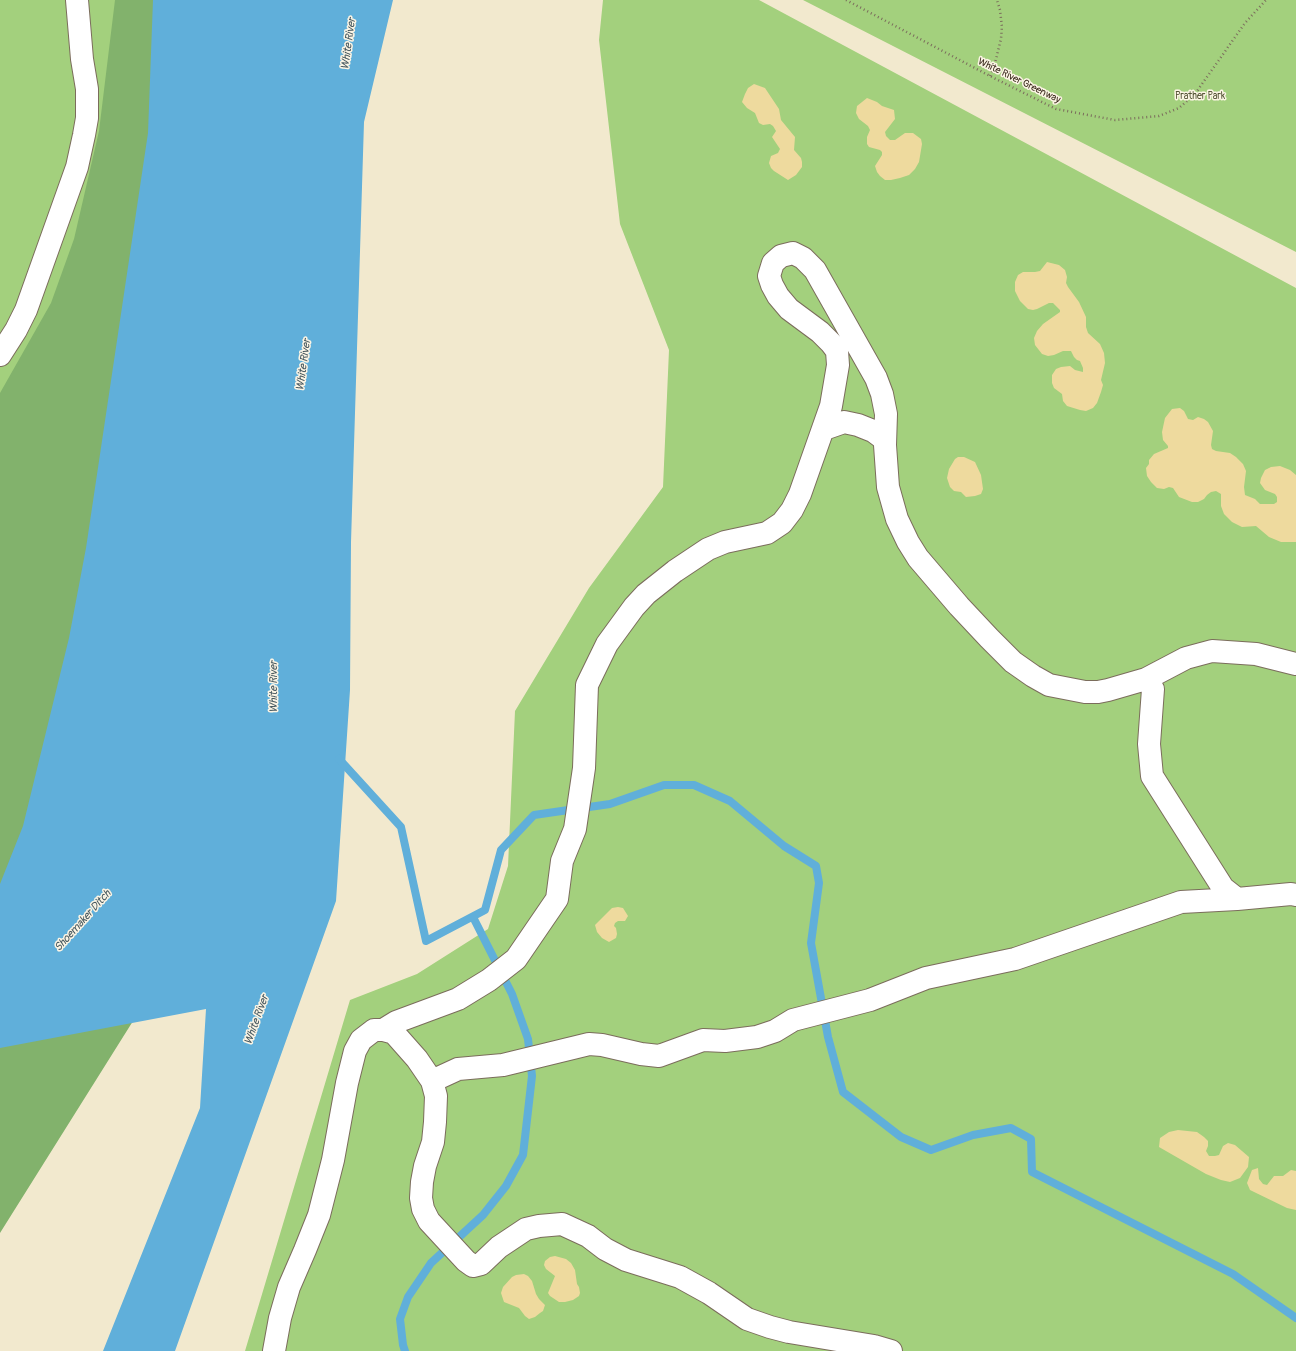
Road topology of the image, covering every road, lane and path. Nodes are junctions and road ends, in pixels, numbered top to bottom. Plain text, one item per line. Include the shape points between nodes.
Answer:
1 (77, 0) edge
2 (846, 0) edge
3 (997, 0) edge
4 (1266, 0) edge
5 (990, 76) junction
6 (0, 355) edge
7 (824, 429) junction
8 (885, 440) junction
9 (1296, 664) edge
10 (1146, 679) junction
11 (1296, 895) edge
12 (1237, 900) junction
13 (383, 1030) junction
14 (432, 1081) junction
15 (274, 1351) edge
16 (891, 1351) edge

1 - 6 lane via 87,90 87,118 83,142 75,174 26,310
2 - 5 path, White River Greenway
3 - 5 path via 1002,27 1001,39
4 - 5 path, White River Greenway via 1245,23 1195,94 1179,108 1159,116 1115,120 1056,109
7 - 8 lane via 844,422 873,431
7 - 8 lane via 832,406 838,365 837,351 820,332 789,309 778,296 769,276 773,263 781,256 793,253 803,258 815,270 876,378 886,414
7 - 13 lane via 800,494 782,523 767,533 725,542 708,549 688,562 634,606 607,644 587,685 584,768 574,829 562,861 557,899 516,959 458,999 396,1022
8 - 10 lane via 889,492 908,542 958,606 1014,662 1049,685 1085,692 1108,690
9 - 10 lane via 1256,654 1212,651 1186,658
10 - 12 lane via 1153,689 1149,744 1152,776 1223,888
11 - 12 lane
12 - 14 lane via 1181,902 1014,959 926,978 870,1000 793,1020 775,1031 757,1037 725,1041 703,1040 659,1056 589,1044 503,1065 458,1069
13 - 14 lane via 394,1033 408,1047
13 - 15 lane via 369,1033 361,1040 355,1051 319,1215 289,1286
14 - 16 lane via 436,1096 435,1122 433,1142 425,1166 421,1198 423,1209 428,1221 473,1266 481,1264 499,1247 526,1229 562,1224 588,1236 626,1260 680,1277 710,1293 747,1319 789,1332

